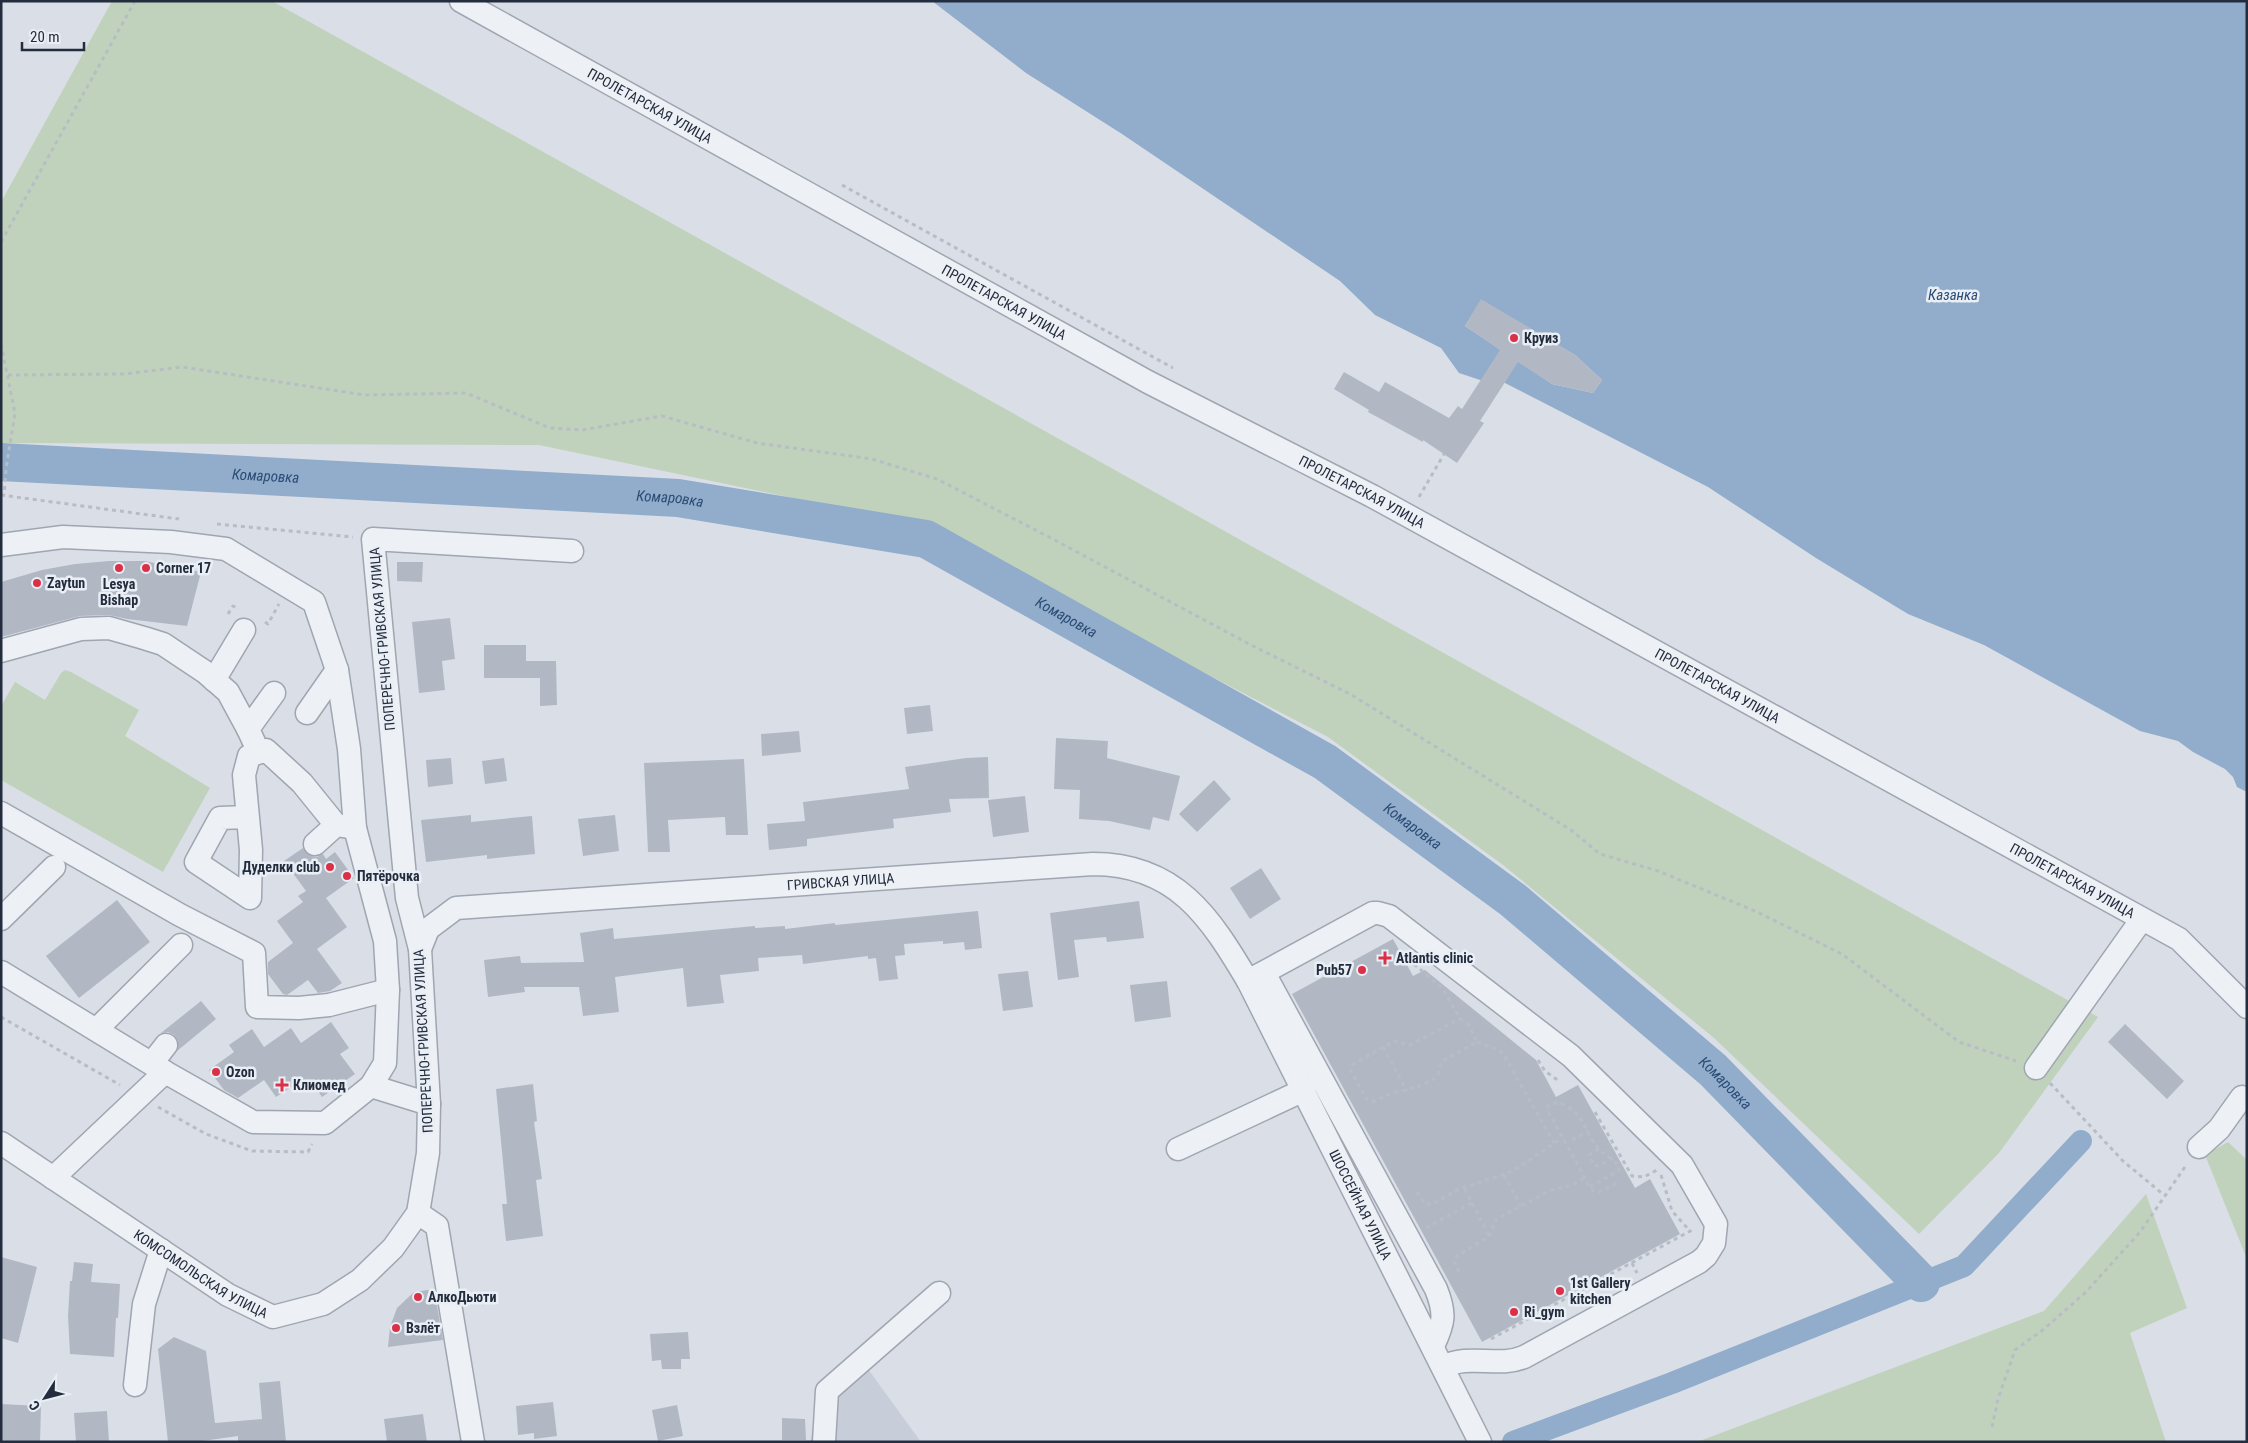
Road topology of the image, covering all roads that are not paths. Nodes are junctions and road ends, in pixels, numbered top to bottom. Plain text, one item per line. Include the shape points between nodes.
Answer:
1 (460, 1) edge
2 (1, 545) edge
3 (572, 551) dead end
4 (244, 630) dead end
5 (1, 651) edge
6 (337, 670) junction
7 (214, 680) junction
8 (274, 693) dead end
9 (307, 713) dead end
10 (248, 729) junction
11 (258, 753) junction
12 (1, 813) edge
13 (248, 817) dead end
14 (345, 826) junction
15 (315, 844) dead end
16 (54, 868) dead end
17 (1, 919) edge
18 (2142, 919) junction
19 (181, 945) dead end
20 (420, 949) junction
21 (1, 972) edge
22 (1251, 974) junction
23 (388, 990) junction
24 (2247, 1007) edge
25 (97, 1028) junction
26 (166, 1045) dead end
27 (158, 1067) junction
28 (2036, 1068) road end
29 (371, 1086) junction
30 (1304, 1090) junction
31 (2239, 1096) edge
32 (429, 1104) junction
33 (1, 1143) edge
34 (2199, 1147) road end
35 (1178, 1149) dead end
36 (53, 1178) junction
37 (418, 1213) junction
38 (161, 1250) junction
39 (939, 1293) dead end
40 (1432, 1346) junction
41 (1443, 1367) junction
42 (136, 1385) dead end
43 (473, 1442) edge
44 (824, 1442) edge
45 (1480, 1442) edge

1 - 18 street, ПРОЛЕТАРСКАЯ УЛИЦА via 1148,382 1372,496
2 - 6 street via 63,537 171,542 226,549 314,602
3 - 20 street, ПОПЕРЕЧНО-ГРИВСКАЯ УЛИЦА via 373,539 407,898
4 - 7 street
5 - 7 street via 81,628 109,628 163,644
6 - 9 street
6 - 14 street via 349,749
7 - 10 street via 228,692
8 - 10 street
10 - 11 street
11 - 13 street via 249,756 244,774
11 - 14 street via 266,750
12 - 23 street via 180,915 254,953 257,1006 299,1008 329,1005
14 - 15 street
14 - 23 street via 385,941
16 - 17 street
18 - 24 street, ПРОЛЕТАРСКАЯ УЛИЦА via 2179,939
18 - 28 street
19 - 25 street
20 - 22 street, ГРИВСКАЯ УЛИЦА via 428,929 456,908 1107,864 1151,874 1179,890 1206,917
20 - 32 street, ПОПЕРЕЧНО-ГРИВСКАЯ УЛИЦА
21 - 25 street
22 - 30 street, ШОССЕЙНАЯ УЛИЦА
22 - 40 street via 1436,1289 1444,1314 1442,1328
22 - 41 street via 1373,913 1390,916 1571,1056 1682,1165 1716,1224 1714,1242 1699,1262 1520,1359 1458,1361
23 - 29 street via 385,1063
25 - 27 street
26 - 27 street
27 - 29 street via 253,1122 325,1123
27 - 36 street
29 - 32 street
30 - 35 street
30 - 40 street, ШОССЕЙНАЯ УЛИЦА
31 - 34 street via 2219,1129
32 - 37 street, ПОПЕРЕЧНО-ГРИВСКАЯ УЛИЦА via 428,1153
33 - 36 street, КОМСОМОЛЬСКАЯ УЛИЦА
36 - 38 street, КОМСОМОЛЬСКАЯ УЛИЦА
37 - 38 street, КОМСОМОЛЬСКАЯ УЛИЦА via 393,1248 360,1280 323,1304 273,1317 228,1295
37 - 43 street via 437,1226
38 - 42 street via 144,1304
39 - 44 street via 827,1392
40 - 41 street, ШОССЕЙНАЯ УЛИЦА
41 - 45 street, ШОССЕЙНАЯ УЛИЦА

